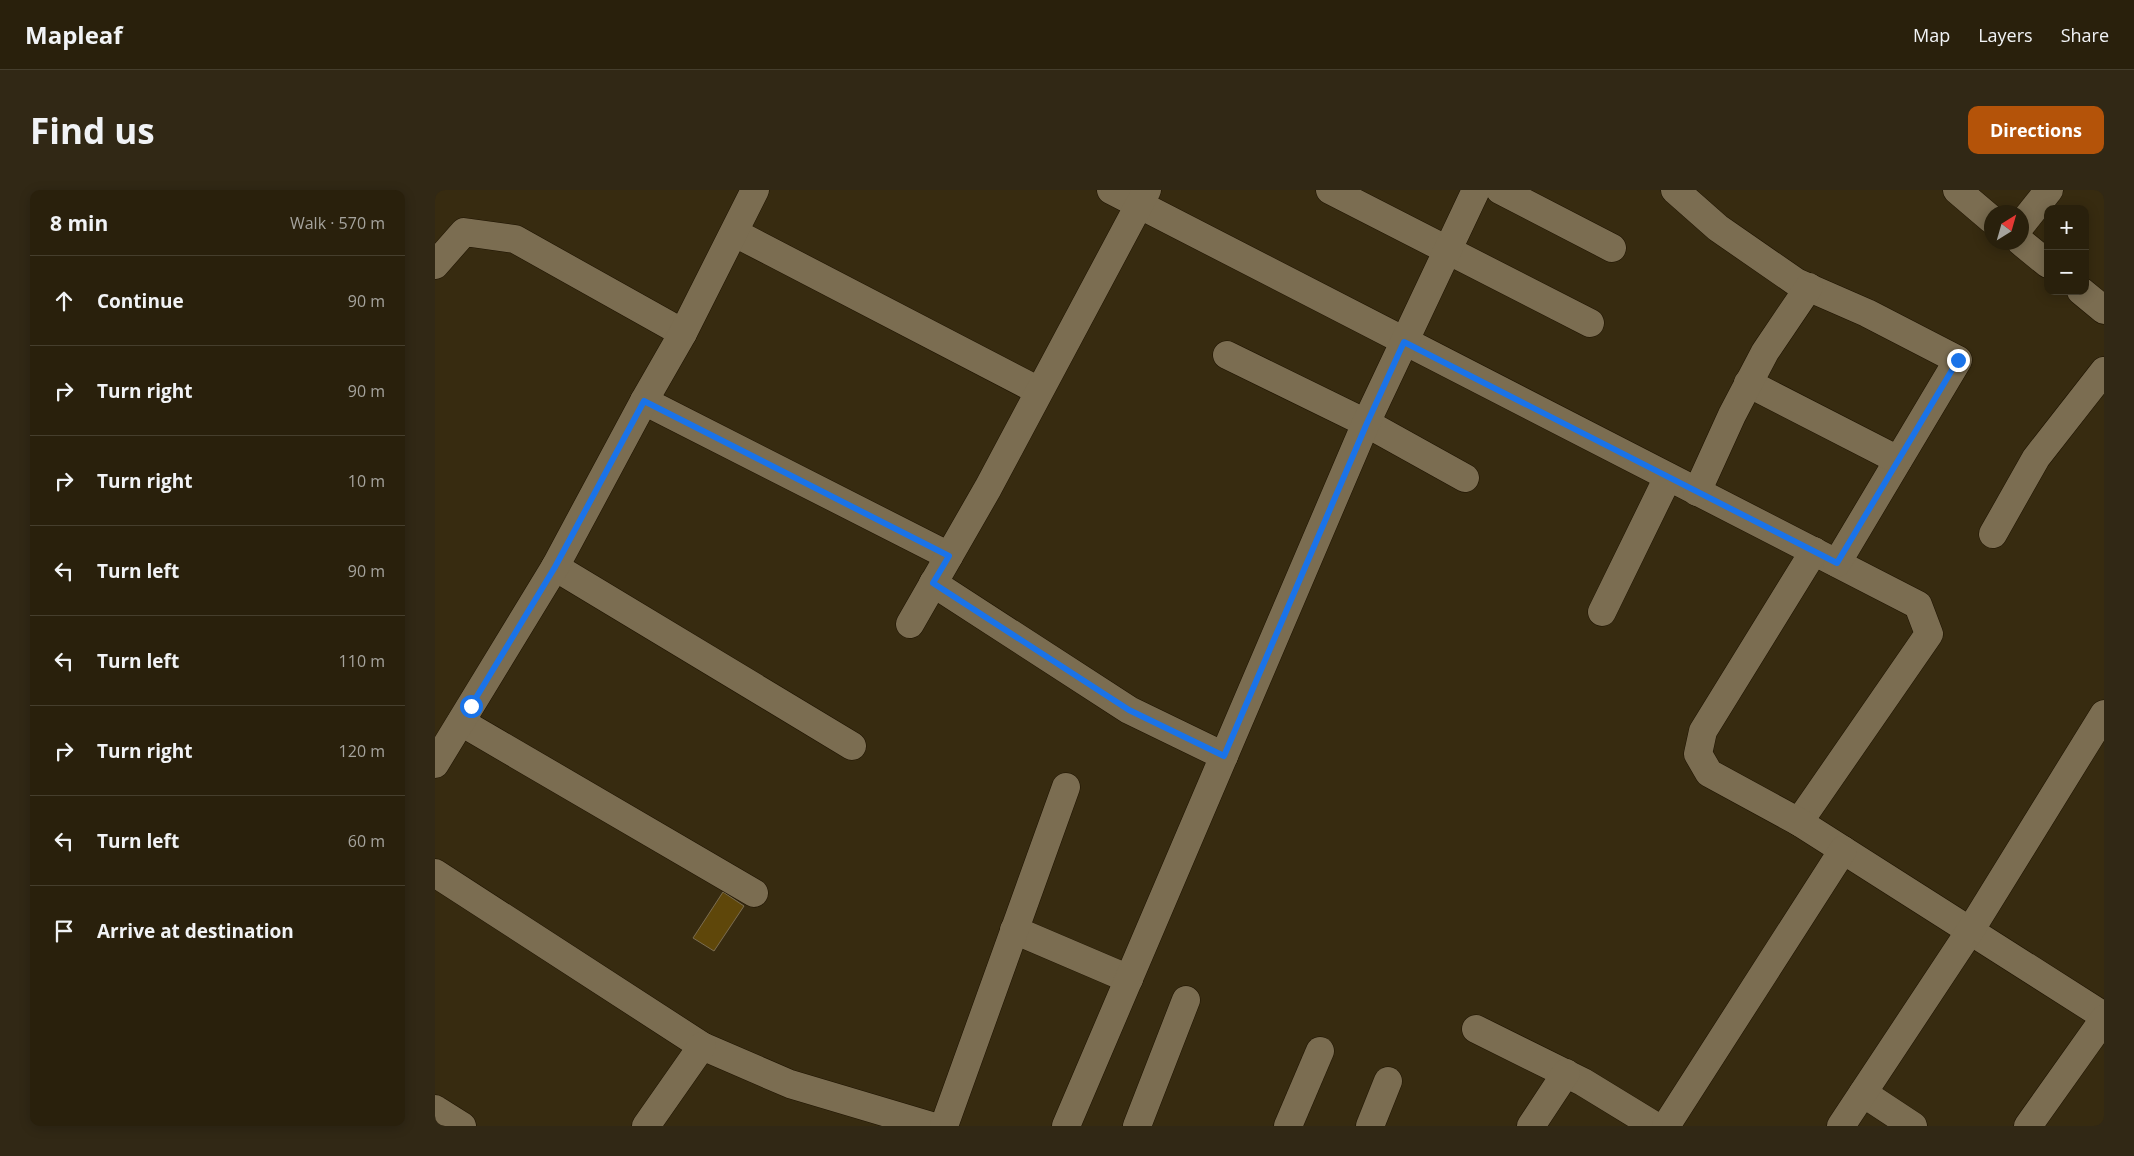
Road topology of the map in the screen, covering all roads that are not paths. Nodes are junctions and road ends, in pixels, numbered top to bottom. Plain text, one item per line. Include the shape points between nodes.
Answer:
1 (755, 190) edge
2 (1111, 190) edge
3 (1330, 190) edge
4 (1476, 190) edge
5 (1501, 190) edge
6 (1675, 190) edge
7 (1957, 190) edge
8 (2049, 190) edge
9 (1143, 197) edge
10 (1984, 212) edge
11 (2029, 215) edge
12 (735, 233) junction
13 (1612, 248) dead end
14 (2029, 249) edge
15 (1447, 250) junction
16 (2044, 261) edge
17 (435, 265) edge
18 (1809, 287) junction
19 (2086, 295) edge
20 (2104, 310) edge
21 (1589, 323) dead end
22 (683, 333) junction
23 (1404, 342) junction
24 (1227, 355) dead end
25 (2104, 371) edge
26 (1749, 383) junction
27 (1039, 391) junction
28 (644, 401) junction
29 (1367, 423) junction
30 (1898, 460) junction
31 (1668, 477) junction
32 (1465, 478) dead end
33 (1697, 492) junction
34 (1993, 534) dead end
35 (949, 556) junction
36 (1825, 557) junction
37 (555, 567) junction
38 (933, 583) junction
39 (1602, 612) dead end
40 (910, 624) dead end
41 (2104, 714) edge
42 (461, 722) junction
43 (852, 746) dead end
44 (1224, 756) junction
45 (435, 764) edge
46 (1066, 787) dead end
47 (1799, 822) junction
48 (1843, 850) junction
49 (435, 873) edge
50 (754, 894) dead end
51 (1014, 930) junction
52 (1970, 931) junction
53 (1129, 979) junction
54 (1187, 1000) dead end
55 (2104, 1017) edge
56 (1476, 1029) dead end
57 (701, 1046) junction
58 (1320, 1051) dead end
59 (1567, 1073) junction
60 (1388, 1081) dead end
61 (1863, 1093) junction
62 (435, 1109) edge
63 (462, 1126) edge
64 (645, 1126) edge
65 (931, 1126) edge
66 (944, 1126) edge
67 (1066, 1126) edge
68 (1137, 1126) edge
69 (1288, 1126) edge
70 (1370, 1126) edge
71 (1531, 1126) edge
72 (1655, 1126) edge
73 (1666, 1126) edge
74 (1841, 1126) edge
75 (1913, 1126) edge
76 (2028, 1126) edge

1 - 12 street
2 - 9 street
3 - 15 street
4 - 15 street
5 - 13 street
6 - 18 street via 1718,228 1796,282
7 - 10 street
8 - 11 street
9 - 23 street
9 - 27 street
12 - 22 street
12 - 27 street
14 - 16 street
15 - 21 street
15 - 23 street
17 - 22 street via 464,232 515,239
18 - 26 street via 1765,352
18 - 30 street via 1867,312 1958,360
19 - 20 street
22 - 28 street
23 - 29 street
23 - 31 street
24 - 29 street
25 - 34 street via 2036,458
26 - 30 street
26 - 33 street
27 - 35 street
28 - 35 street
28 - 37 street
29 - 32 street
29 - 44 street
30 - 36 street
31 - 33 street
31 - 39 street
33 - 36 street
35 - 38 street
36 - 47 street via 1703,731 1698,754 1709,773
36 - 47 street via 1918,605 1929,634
37 - 42 street
37 - 43 street
38 - 40 street
38 - 44 street via 1129,710
41 - 52 street
42 - 45 street
42 - 50 street
44 - 53 street
46 - 51 street
47 - 48 street
48 - 52 street
48 - 73 street
49 - 57 street
51 - 53 street
51 - 66 street
52 - 55 street
52 - 61 street
53 - 67 street
54 - 68 street
55 - 76 street
56 - 59 street
57 - 64 street
57 - 65 street via 790,1084
58 - 69 street
59 - 71 street
59 - 72 street
60 - 70 street
61 - 74 street
61 - 75 street
62 - 63 street

